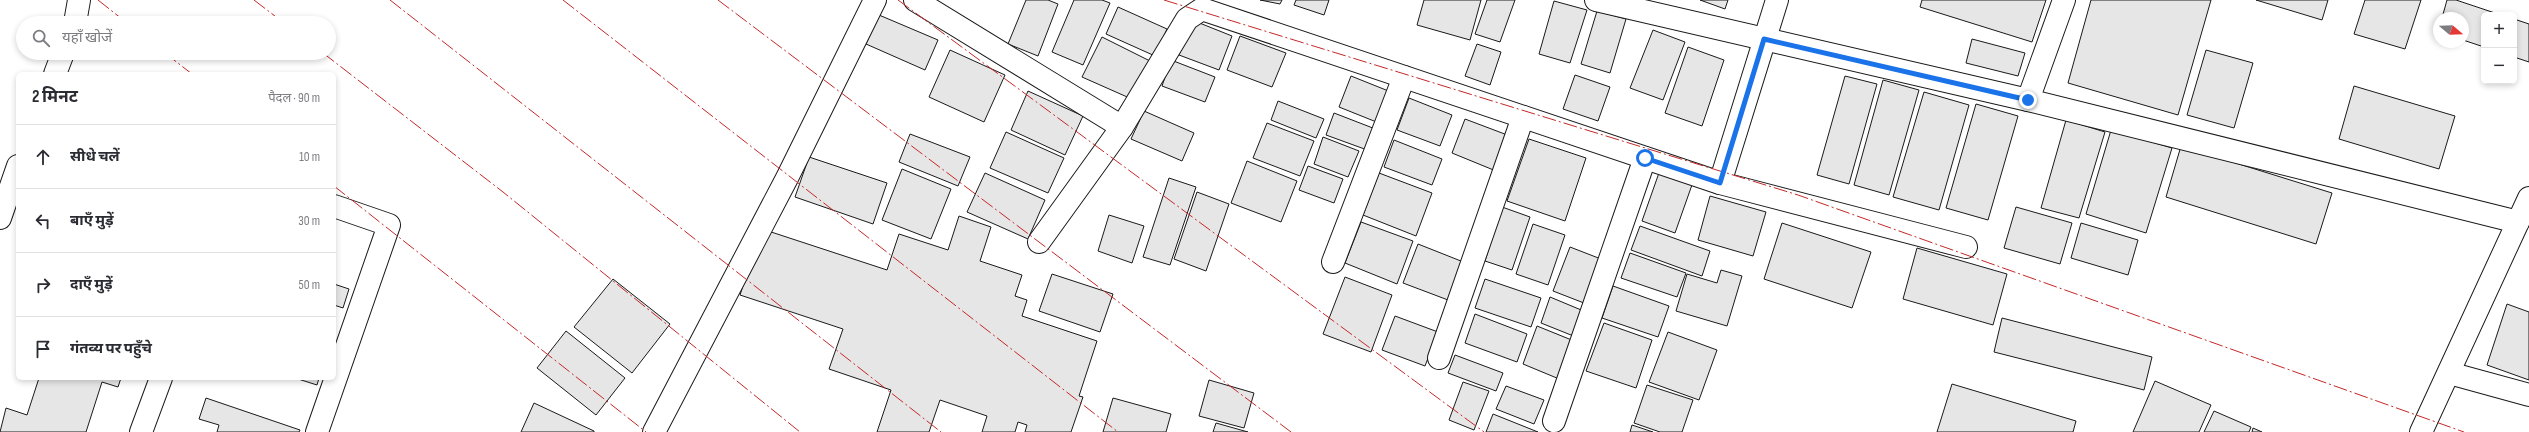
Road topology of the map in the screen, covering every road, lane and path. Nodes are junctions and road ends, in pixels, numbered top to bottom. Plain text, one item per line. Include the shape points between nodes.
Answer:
1 (80, 0) edge
2 (875, 0) edge
3 (915, 0) edge
4 (1596, 0) edge
5 (1777, 0) edge
6 (2064, 0) edge
7 (1207, 4) edge
8 (77, 16) edge
9 (1764, 39) junction
10 (60, 60) edge
11 (56, 72) edge
12 (1404, 77) junction
13 (2028, 100) junction
14 (1523, 117) junction
15 (1122, 127) junction
16 (1645, 158) junction
17 (10, 176) edge
18 (1720, 183) junction
19 (2529, 198) edge
20 (336, 207) edge
21 (0, 218) edge
22 (2518, 222) junction
23 (1039, 242) dead end
24 (1966, 247) dead end
25 (1333, 262) dead end
26 (1439, 358) dead end
27 (2449, 373) junction
28 (336, 378) edge
29 (160, 380) edge
30 (335, 380) edge
31 (2529, 395) edge
32 (1554, 421) dead end
33 (141, 432) edge
34 (317, 432) edge
35 (654, 432) edge
36 (2421, 432) edge

1 - 8 street
2 - 35 street via 783,185
3 - 15 street
4 - 9 street
5 - 9 street
6 - 13 street
7 - 12 street
7 - 15 street via 1187,19
9 - 13 street
9 - 18 street
10 - 11 street
12 - 14 street
12 - 25 street
13 - 22 street
14 - 16 street
14 - 26 street
15 - 23 street
16 - 18 street
16 - 32 street
17 - 21 street
18 - 24 street
19 - 22 street
20 - 28 street via 389,226
22 - 27 street
27 - 31 street
27 - 36 street
29 - 33 street
30 - 34 street

